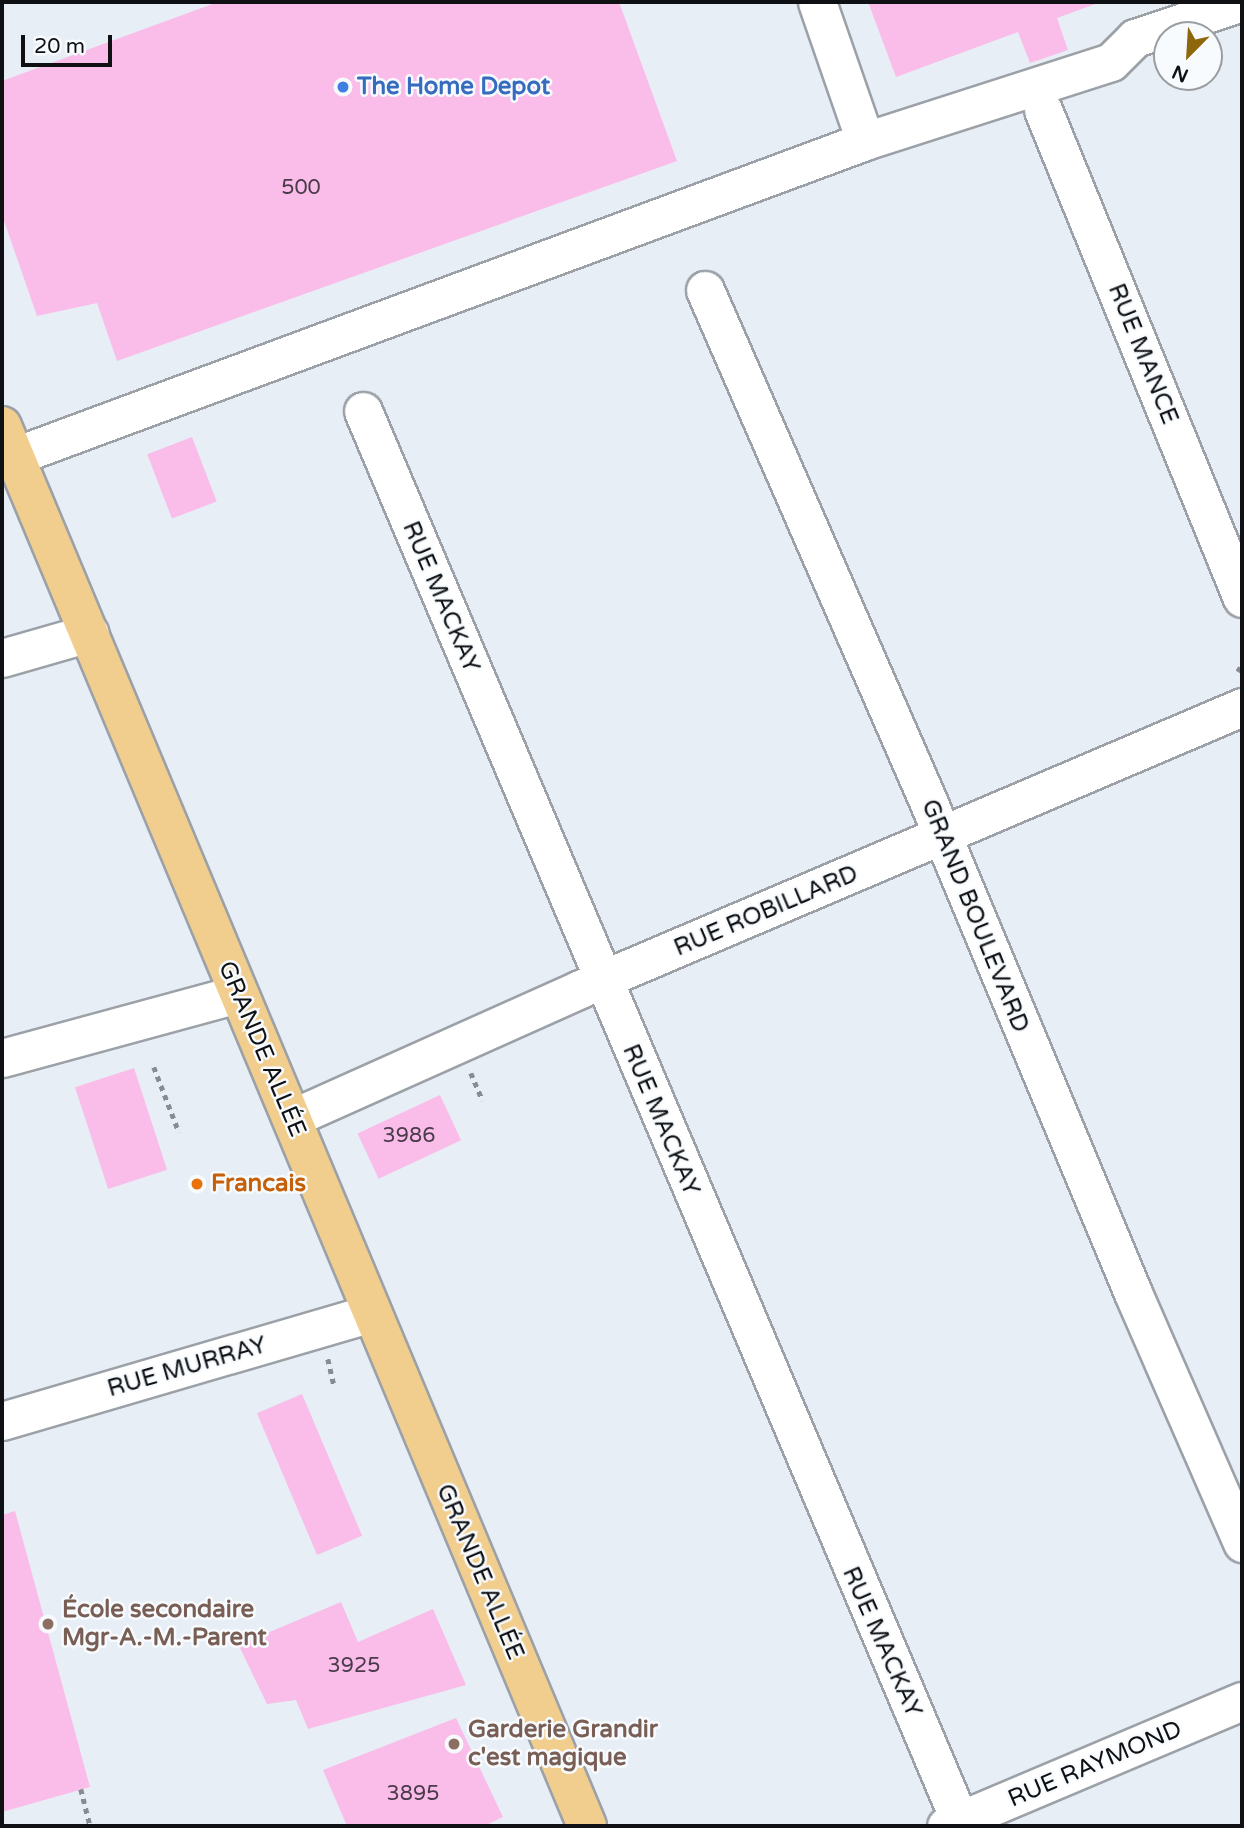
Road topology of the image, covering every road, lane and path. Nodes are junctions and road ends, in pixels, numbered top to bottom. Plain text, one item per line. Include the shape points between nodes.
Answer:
1 (817, 2) edge
2 (1242, 2) edge
3 (1043, 110) dead end
4 (865, 141) junction
5 (705, 290) dead end
6 (363, 411) dead end
7 (8, 441) edge
8 (1242, 598) edge
9 (89, 633) junction
10 (2, 658) edge
11 (1242, 707) edge
12 (943, 836) junction
13 (602, 980) junction
14 (237, 994) junction
15 (2, 1058) edge
16 (154, 1067) dead end
17 (468, 1067) dead end
18 (482, 1101) dead end
19 (292, 1118) junction
20 (179, 1132) dead end
21 (372, 1313) junction
22 (2, 1422) edge
23 (1242, 1543) edge
24 (1242, 1701) edge
25 (81, 1789) dead end
26 (956, 1824) edge
27 (90, 1826) edge
28 (587, 1826) edge

1 - 4 street
2 - 4 street via 1135,38 1111,62
3 - 8 street, RUE MANCE
4 - 7 street
5 - 12 street, GRAND BOULEVARD
6 - 13 street, RUE MACKAY
7 - 9 main road, GRANDE ALLÉE
9 - 10 street
9 - 14 main road, GRANDE ALLÉE
11 - 12 street, RUE ROBILLARD
12 - 13 street, RUE ROBILLARD
12 - 23 street, GRAND BOULEVARD via 1125,1276
13 - 19 street, RUE ROBILLARD
13 - 26 street, RUE MACKAY
14 - 15 street
14 - 19 main road, GRANDE ALLÉE
16 - 20 path
17 - 18 path
19 - 21 main road, GRANDE ALLÉE
21 - 22 street, RUE MURRAY
21 - 28 main road, GRANDE ALLÉE
24 - 26 street, RUE RAYMOND
25 - 27 path

